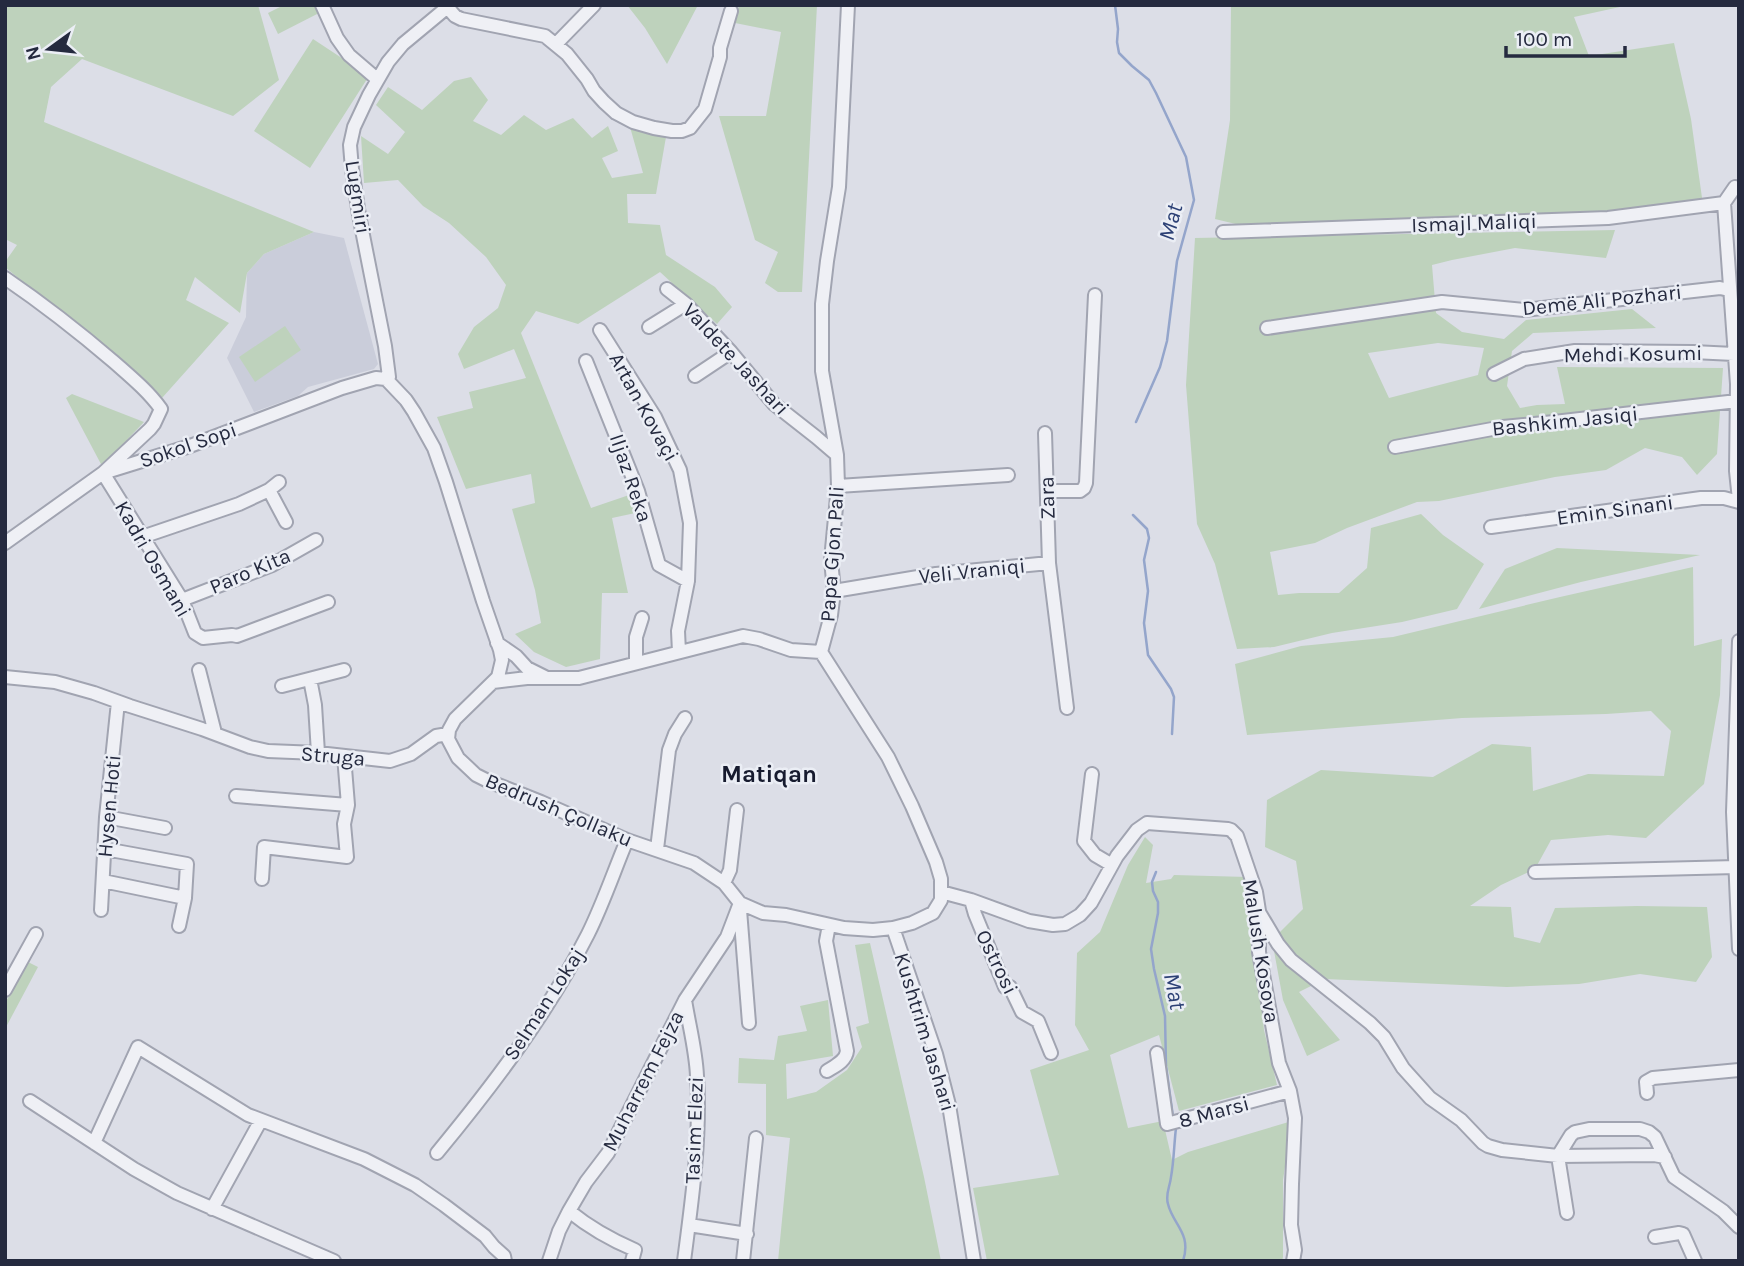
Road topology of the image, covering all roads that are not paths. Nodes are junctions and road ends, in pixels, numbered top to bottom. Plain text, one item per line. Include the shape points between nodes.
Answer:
1 (322, 5) edge
2 (594, 5) edge
3 (848, 5) edge
4 (449, 7) edge
5 (731, 11) dead end
6 (556, 44) junction
7 (377, 79) junction
8 (1735, 187) dead end
9 (1724, 203) junction
10 (1223, 232) dead end
11 (5, 278) edge
12 (667, 289) dead end
13 (1729, 290) junction
14 (1095, 295) dead end
15 (686, 304) junction
16 (649, 327) dead end
17 (1267, 328) dead end
18 (600, 330) dead end
19 (731, 352) junction
20 (1734, 354) junction
21 (586, 361) dead end
22 (1494, 374) dead end
23 (695, 376) dead end
24 (386, 379) junction
25 (1737, 401) junction
26 (1045, 433) dead end
27 (1395, 447) dead end
28 (837, 455) junction
29 (103, 473) junction
30 (1008, 475) dead end
31 (838, 486) junction
32 (1047, 491) junction
33 (1739, 501) edge
34 (286, 522) dead end
35 (1491, 527) dead end
36 (142, 537) junction
37 (316, 540) dead end
38 (5, 543) edge
39 (1049, 563) junction
40 (688, 581) junction
41 (834, 591) junction
42 (181, 600) junction
43 (328, 602) dead end
44 (642, 618) dead end
45 (1739, 641) edge
46 (498, 643) junction
47 (679, 652) junction
48 (821, 652) junction
49 (636, 663) junction
50 (200, 670) dead end
51 (344, 670) dead end
52 (5, 677) edge
53 (545, 678) junction
54 (310, 679) junction
55 (494, 682) junction
56 (282, 685) dead end
57 (118, 702) junction
58 (1067, 708) dead end
59 (685, 718) dead end
60 (215, 733) junction
61 (448, 734) junction
62 (318, 753) junction
63 (344, 756) junction
64 (1092, 774) dead end
65 (236, 796) dead end
66 (348, 805) junction
67 (737, 810) dead end
68 (106, 817) junction
69 (165, 828) dead end
70 (627, 840) junction
71 (105, 849) junction
72 (657, 849) junction
73 (1112, 865) junction
74 (1736, 867) junction
75 (1535, 872) dead end
76 (262, 879) dead end
77 (103, 881) junction
78 (724, 883) junction
79 (942, 892) junction
80 (185, 898) junction
81 (971, 900) junction
82 (740, 902) junction
83 (102, 910) dead end
84 (1259, 912) junction
85 (829, 925) junction
86 (179, 926) dead end
87 (893, 928) junction
88 (36, 934) dead end
89 (1739, 949) edge
90 (5, 990) edge
91 (685, 1000) junction
92 (749, 1023) dead end
93 (1051, 1053) dead end
94 (1157, 1053) dead end
95 (1739, 1070) edge
96 (827, 1071) dead end
97 (1290, 1091) junction
98 (1647, 1093) dead end
99 (30, 1101) dead end
100 (261, 1120) junction
101 (756, 1138) dead end
102 (94, 1143) junction
103 (438, 1153) dead end
104 (1558, 1156) junction
105 (1665, 1157) junction
106 (212, 1209) junction
107 (569, 1211) junction
108 (1567, 1213) dead end
109 (689, 1224) junction
110 (1739, 1227) edge
111 (747, 1234) junction
112 (1655, 1237) dead end
113 (502, 1259) edge
114 (334, 1261) edge
115 (549, 1261) edge
116 (632, 1261) edge
117 (684, 1261) edge
118 (743, 1261) edge
119 (974, 1261) edge
120 (1293, 1261) edge
121 (1695, 1261) edge

1 - 7 street via 349,55
2 - 6 street
3 - 28 street, Papa Gjon Pali via 839,187 822,304 822,371
4 - 6 street via 461,19 545,36
4 - 7 street, Lugmiri via 396,51
5 - 6 street via 705,108 690,128 682,131 654,128 616,113
7 - 24 street, Lugmiri via 355,127 350,154 385,346
8 - 9 street
9 - 10 street, Ismajl Maliqi via 1608,218
9 - 13 street
11 - 29 street via 95,345 161,409 155,424
12 - 15 street, Valdete Jashari
13 - 17 street, Demë Ali Pozhari via 1524,310 1442,302
13 - 20 street
14 - 32 street via 1086,483 1080,491
15 - 16 street
15 - 19 street, Valdete Jashari
18 - 40 street, Artan Kovaçi via 655,417 680,470 690,523
19 - 23 street
19 - 28 street, Valdete Jashari via 774,404
20 - 22 street, Mehdi Kosumi via 1575,351 1524,359
20 - 25 street
21 - 40 street, Iljaz Reka via 638,491 659,565
24 - 29 street, Sokol Sopi via 342,388 190,446
24 - 46 street via 406,400 434,448
25 - 27 street, Bashkim Jasiqi via 1503,427
25 - 33 street
26 - 32 street, Zara
28 - 31 street, Papa Gjon Pali
29 - 36 street, Kadri Osmani
29 - 38 street, Sokol Sopi
30 - 31 street
31 - 41 street, Papa Gjon Pali via 831,560
32 - 39 street, Zara
33 - 35 street, Emin Sinani via 1701,498
34 - 36 street via 274,486 239,505
36 - 42 street, Kadri Osmani
37 - 42 street, Paro Kita via 272,565
39 - 41 street, Veli Vraniqi via 936,574
39 - 58 street, Veli Vraniqi
40 - 47 street, Artan Kovaçi via 678,631
41 - 48 street, Papa Gjon Pali
42 - 43 street, Kadri Osmani via 195,633 203,638 237,636
44 - 49 street
45 - 74 street via 1733,812
46 - 53 street
46 - 55 street via 502,660
47 - 48 street via 743,636 791,650
47 - 49 street
48 - 79 street, Papa Gjon Pali via 888,757 936,862
49 - 53 street via 579,678
50 - 60 street
51 - 54 street
52 - 57 street, Struga via 55,682
53 - 55 street
54 - 56 street
54 - 62 street
55 - 61 street via 455,719
57 - 60 street, Struga
57 - 68 street, Hysen Hoti
59 - 72 street via 668,750
60 - 62 street, Struga via 268,751
61 - 63 street, Struga via 436,736 398,759
61 - 70 street, Bedrush Çollaku via 461,763 483,779
62 - 63 street, Struga
63 - 66 street
64 - 73 street via 1084,841
65 - 66 street
66 - 76 street via 344,824 347,857 264,846
67 - 78 street via 730,870
68 - 69 street
68 - 71 street, Hysen Hoti
70 - 72 street, Bedrush Çollaku
70 - 103 street, Selman Lokaj via 567,974
71 - 77 street, Hysen Hoti
71 - 80 street via 187,864
72 - 78 street, Bedrush Çollaku via 694,863
73 - 81 street, Malush Kosova via 1091,903 1065,924 1029,921
73 - 84 street, Malush Kosova via 1137,830 1152,823 1228,829 1241,848
74 - 75 street
74 - 89 street
77 - 80 street
77 - 83 street, Hysen Hoti
78 - 82 street, Bedrush Çollaku
79 - 81 street, Malush Kosova
79 - 87 street via 933,913
80 - 86 street
81 - 93 street, Ostrosi via 1005,987 1010,987 1022,1012 1038,1021
82 - 85 street via 763,913
82 - 91 street, Muharrem Fejza via 727,937
82 - 92 street
84 - 97 street, Malush Kosova via 1259,952 1279,1063
84 - 104 street via 1291,960 1370,1023 1430,1098 1483,1143 1502,1150
85 - 87 street
85 - 96 street via 826,941 847,1051 843,1060
87 - 119 street, Kushtrim Jashari via 949,1104
88 - 90 street
91 - 107 street, Muharrem Fejza via 608,1153
91 - 109 street, Tasim Elezi via 697,1076
94 - 97 street, 8 Marsi via 1173,1122
95 - 98 street via 1653,1078 1646,1082
97 - 120 street, Malush Kosova via 1295,1118
99 - 102 street
100 - 102 street via 232,1107 138,1047
100 - 106 street
100 - 113 street via 364,1159 415,1185 485,1236
101 - 111 street
102 - 106 street
104 - 105 street
104 - 105 street via 1575,1132 1640,1129 1655,1137
104 - 108 street
105 - 110 street via 1674,1177
106 - 114 street
107 - 115 street, Muharrem Fejza
107 - 116 street via 589,1228 635,1250
109 - 111 street
109 - 117 street, Tasim Elezi
111 - 118 street
112 - 121 street via 1683,1234

